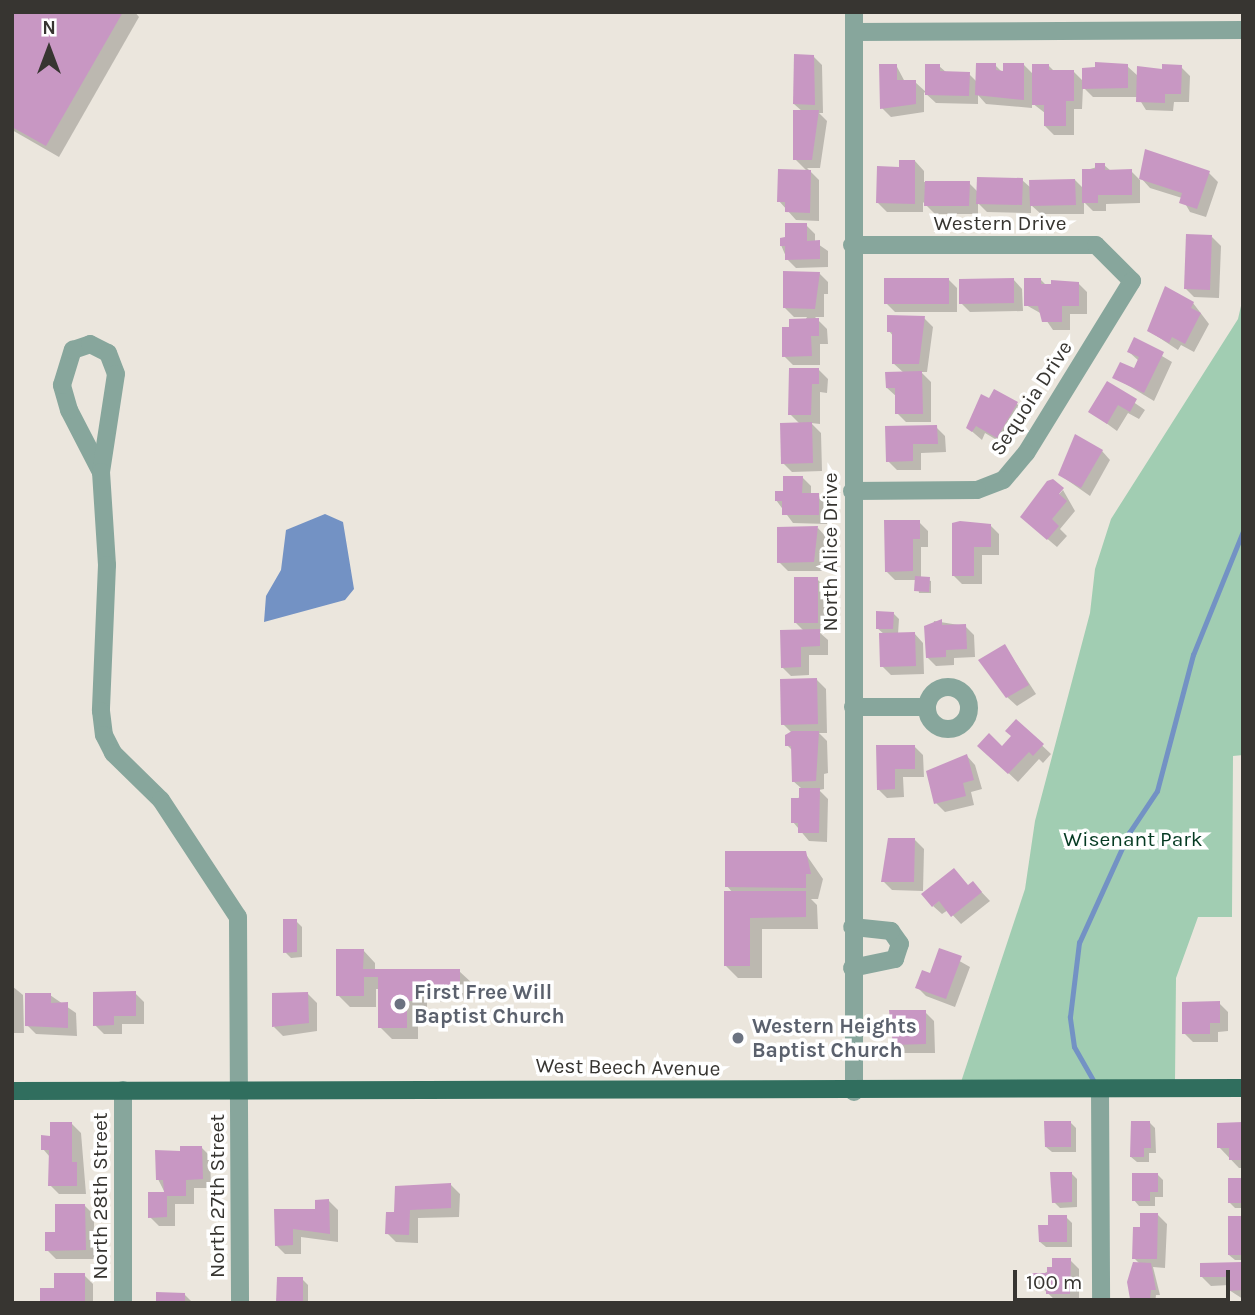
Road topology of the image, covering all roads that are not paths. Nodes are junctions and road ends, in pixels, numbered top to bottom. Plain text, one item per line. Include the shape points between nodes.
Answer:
1 (854, 12) edge
2 (1243, 30) edge
3 (854, 32) junction
4 (852, 245) junction
5 (1132, 281) joint
6 (100, 472) junction
7 (852, 491) junction
8 (853, 707) junction
9 (927, 707) dead end
10 (852, 927) junction
11 (852, 968) junction
12 (1243, 1088) edge
13 (1100, 1089) junction
14 (123, 1090) junction
15 (240, 1090) junction
16 (12, 1091) edge
17 (854, 1092) junction
18 (123, 1303) edge
19 (240, 1303) edge
20 (1101, 1303) edge

1 - 3 street, North Alice Drive
2 - 3 street
3 - 4 street, North Alice Drive
4 - 5 street, Western Drive via 1096,245
4 - 7 street, North Alice Drive
5 - 7 street, Sequoia Drive via 1026,453 1003,480 977,489
6 - 6 street via 116,374 108,353 90,344 73,350 62,385 69,410
6 - 15 street, North 27th Street via 107,565 104,736 113,754 160,800 239,917
7 - 8 street, North Alice Drive
8 - 9 street
8 - 10 street, North Alice Drive
10 - 11 street, North Alice Drive
10 - 11 street via 891,931 900,944 895,959
11 - 17 street, North Alice Drive
12 - 13 main road, West Beech Avenue
13 - 17 main road, West Beech Avenue
13 - 20 street
14 - 15 main road, West Beech Avenue
14 - 16 main road, West Beech Avenue
14 - 18 street, North 28th Street
15 - 17 main road, West Beech Avenue
15 - 19 street, North 27th Street

